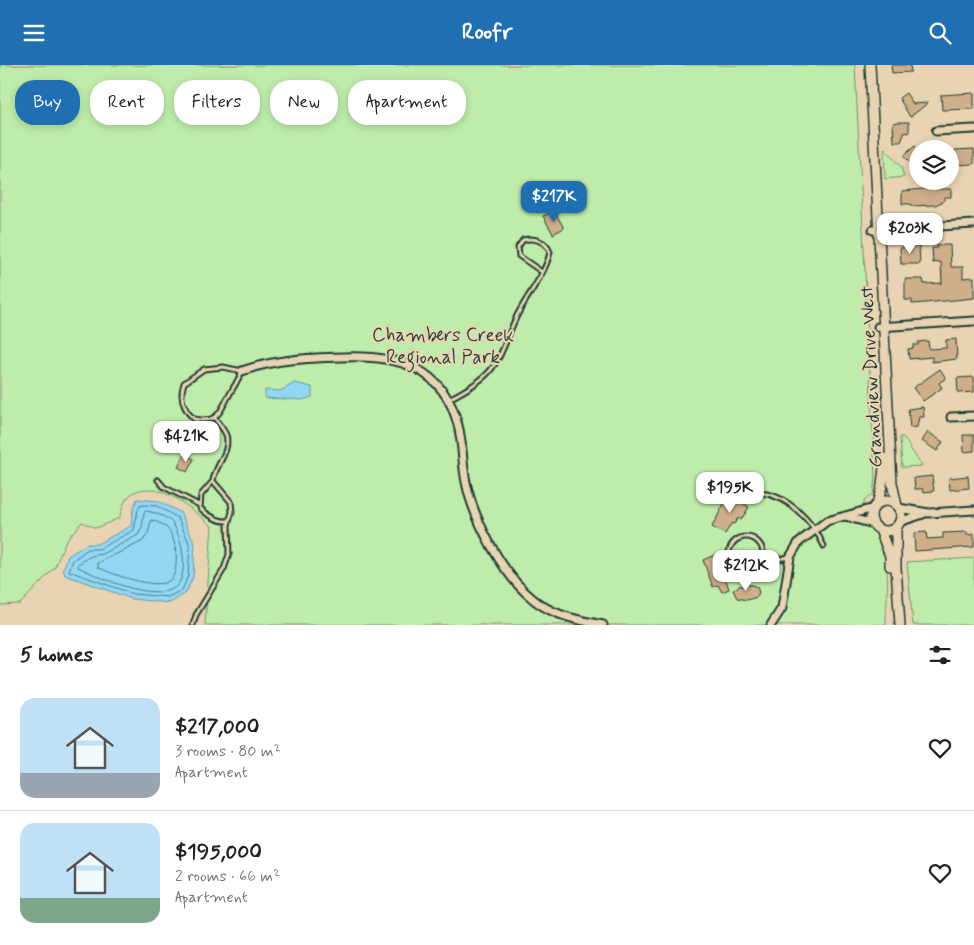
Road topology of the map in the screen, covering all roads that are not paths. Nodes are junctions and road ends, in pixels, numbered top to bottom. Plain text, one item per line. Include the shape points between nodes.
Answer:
1 (865, 65) edge
2 (870, 65) edge
3 (974, 129) edge
4 (936, 131) dead end
5 (974, 224) edge
6 (876, 230) junction
7 (542, 272) junction
8 (974, 321) edge
9 (881, 327) junction
10 (242, 371) junction
11 (449, 399) junction
12 (974, 416) edge
13 (951, 417) dead end
14 (215, 418) junction
15 (158, 480) dead end
16 (212, 481) junction
17 (748, 499) dead end
18 (200, 505) junction
19 (875, 506) junction
20 (898, 507) junction
21 (974, 510) edge
22 (929, 513) junction
23 (845, 516) junction
24 (228, 521) junction
25 (898, 525) junction
26 (877, 527) junction
27 (814, 529) junction
28 (824, 546) dead end
29 (790, 557) junction
30 (762, 559) junction
31 (193, 625) edge
32 (603, 625) edge
33 (772, 625) edge
34 (895, 625) edge
35 (900, 625) edge

1 - 6 street, Grandview Drive West
2 - 6 street, Grandview Drive West
3 - 4 street
5 - 6 street
6 - 9 street, Grandview Drive West
7 - 7 lane via 550,255 549,249 533,239 523,240 518,247 519,256
7 - 11 lane via 494,366 473,386
8 - 9 street
9 - 19 street, Grandview Drive West via 885,470
9 - 20 street, Grandview Drive West via 892,483
10 - 11 street via 287,359 386,358 416,369
10 - 14 lane
10 - 14 lane via 223,367 204,369 184,383 181,398 186,412 194,419 206,421
11 - 32 street via 458,425 471,501 488,539 514,580 533,600 559,615
12 - 13 street
14 - 16 lane via 227,441 226,451
15 - 18 lane via 164,487
16 - 18 lane via 201,495
16 - 24 lane via 231,502 232,512
17 - 27 lane via 759,493 778,497
18 - 24 lane via 206,514
19 - 20 street via 887,501
19 - 23 street
19 - 26 street via 871,518
20 - 22 street
20 - 25 street
21 - 22 street
22 - 25 street
23 - 26 street
23 - 27 street
24 - 31 lane via 226,563
25 - 26 street via 890,531
25 - 35 street via 894,536
26 - 34 street via 890,556
27 - 28 lane
27 - 29 street via 799,542
29 - 30 lane
29 - 33 street via 784,601
30 - 30 lane via 762,548 749,537 738,539 728,552 731,563 740,570 756,568

